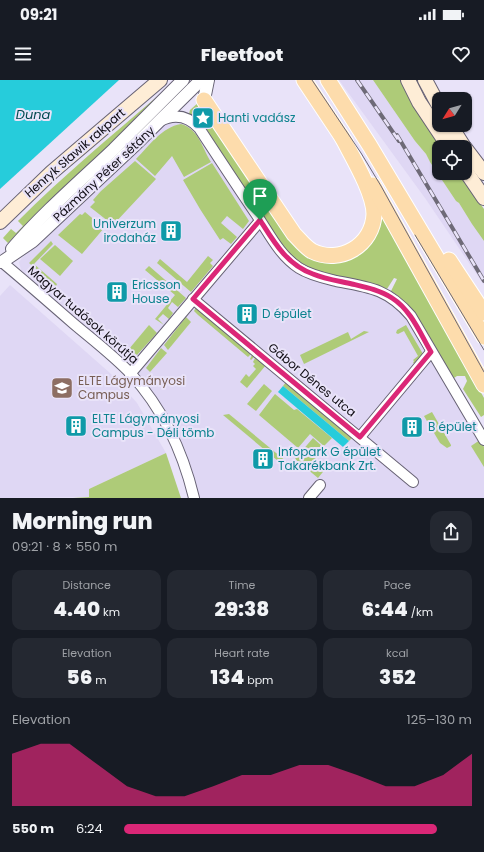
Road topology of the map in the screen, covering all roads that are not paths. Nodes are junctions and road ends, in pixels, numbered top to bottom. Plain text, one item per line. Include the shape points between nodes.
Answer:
1 (175, 80) edge
2 (208, 80) edge
3 (304, 80) edge
4 (328, 80) edge
5 (408, 80) edge
6 (425, 80) edge
7 (156, 83) edge
8 (197, 84) edge
9 (432, 93) edge
10 (204, 100) junction
11 (157, 123) junction
12 (341, 135) junction
13 (444, 140) edge
14 (370, 146) junction
15 (472, 157) edge
16 (484, 173) edge
17 (472, 178) edge
18 (471, 180) edge
19 (484, 188) edge
20 (484, 198) edge
21 (260, 220) junction
22 (0, 222) edge
23 (1, 263) edge
24 (193, 299) junction
25 (484, 313) edge
26 (484, 337) edge
27 (431, 352) junction
28 (130, 374) junction
29 (484, 385) edge
30 (360, 437) junction
31 (484, 440) edge
32 (413, 482) dead end
33 (320, 485) dead end
34 (194, 498) edge
35 (309, 498) edge

1 - 7 main road, Henryk Sławik rakpart
1 - 8 street
1 - 23 street, Pázmány Péter sétány via 31,228
2 - 10 street
3 - 12 main road
4 - 14 main road
5 - 13 main road
6 - 9 main road
7 - 22 main road, Henryk Sławik rakpart via 52,172
8 - 10 street
8 - 11 street, Pázmány Péter sétány
10 - 12 main road via 294,234 306,247 327,255 342,255 359,245 368,235 374,215 370,196
11 - 21 street via 177,116 195,123
11 - 23 street, Pázmány Péter sétány via 33,241
12 - 29 main road via 392,217
14 - 25 main road via 404,192
14 - 26 main road
15 - 16 main road
17 - 19 main road
18 - 20 main road
21 - 24 street
21 - 27 street via 278,248 300,268 328,279 371,288 391,297 411,316
23 - 28 street, Magyar tudósok körútja via 96,342
24 - 28 street
24 - 30 street, Gábor Dénes utca
27 - 30 street
27 - 31 street
28 - 34 street, Magyar tudósok körútja via 150,398 172,435
30 - 32 street, Gábor Dénes utca
33 - 35 street

